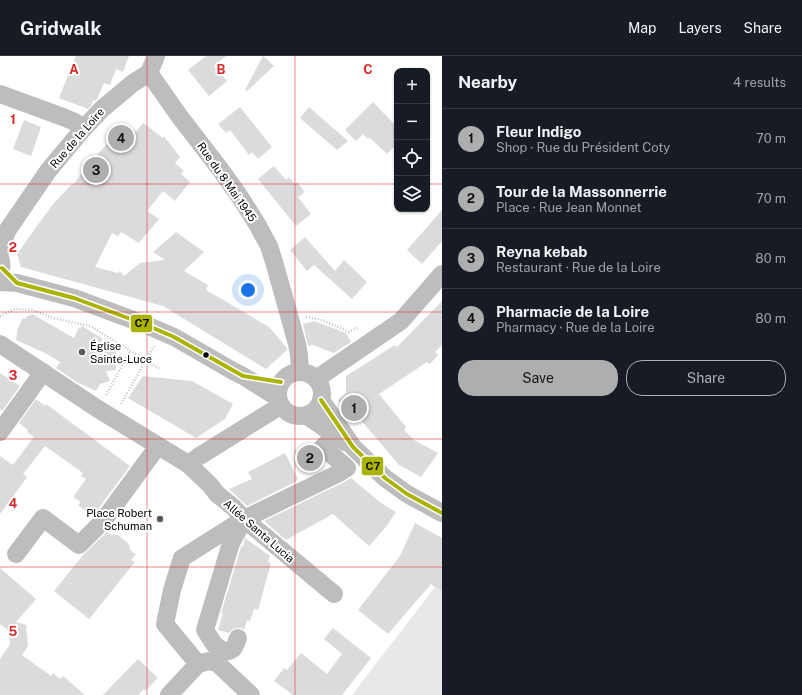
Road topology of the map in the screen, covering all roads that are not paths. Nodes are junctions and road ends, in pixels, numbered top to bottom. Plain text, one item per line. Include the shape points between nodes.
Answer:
1 (156, 56) edge
2 (149, 73) junction
3 (0, 94) edge
4 (83, 129) junction
5 (4, 233) edge
6 (3, 269) edge
7 (441, 278) edge
8 (0, 344) edge
9 (43, 372) junction
10 (300, 372) junction
11 (316, 379) junction
12 (280, 396) junction
13 (321, 400) junction
14 (306, 415) junction
15 (0, 432) edge
16 (335, 436) junction
17 (158, 446) junction
18 (353, 447) junction
19 (188, 464) junction
20 (442, 513) edge
21 (244, 519) junction
22 (16, 554) dead end
23 (334, 594) dead end
24 (238, 638) dead end
25 (198, 664) junction
26 (169, 695) edge
27 (251, 695) edge

1 - 2 street
2 - 4 street, Rue de la Loire via 102,109
2 - 10 street, Rue du 8 Mai 1945 via 257,224 276,265 299,355
3 - 4 street via 75,122
4 - 5 street, Rue de la Loire via 48,171
5 - 6 street, Rue de la Loire
6 - 12 street via 174,337
7 - 11 street via 401,321
8 - 9 street, Allée Santa Lucia
9 - 15 street
9 - 17 street, Allée Santa Lucia
10 - 11 street via 306,372
10 - 12 street via 286,377
11 - 13 street via 322,392
12 - 14 street via 286,411 292,415
12 - 19 street via 272,411
13 - 14 street via 313,412
13 - 18 street
14 - 16 street
16 - 18 street
16 - 21 street via 323,447 347,468
17 - 19 street, Allée Santa Lucia
17 - 22 street via 103,521 79,545 43,518
18 - 20 street via 407,494
19 - 21 street, Allée Santa Lucia
21 - 23 street, Allée Santa Lucia
21 - 24 street via 231,543 205,630 214,644 224,652 231,651
21 - 25 street via 182,558 165,624
25 - 26 street
25 - 27 street via 209,661 217,663

